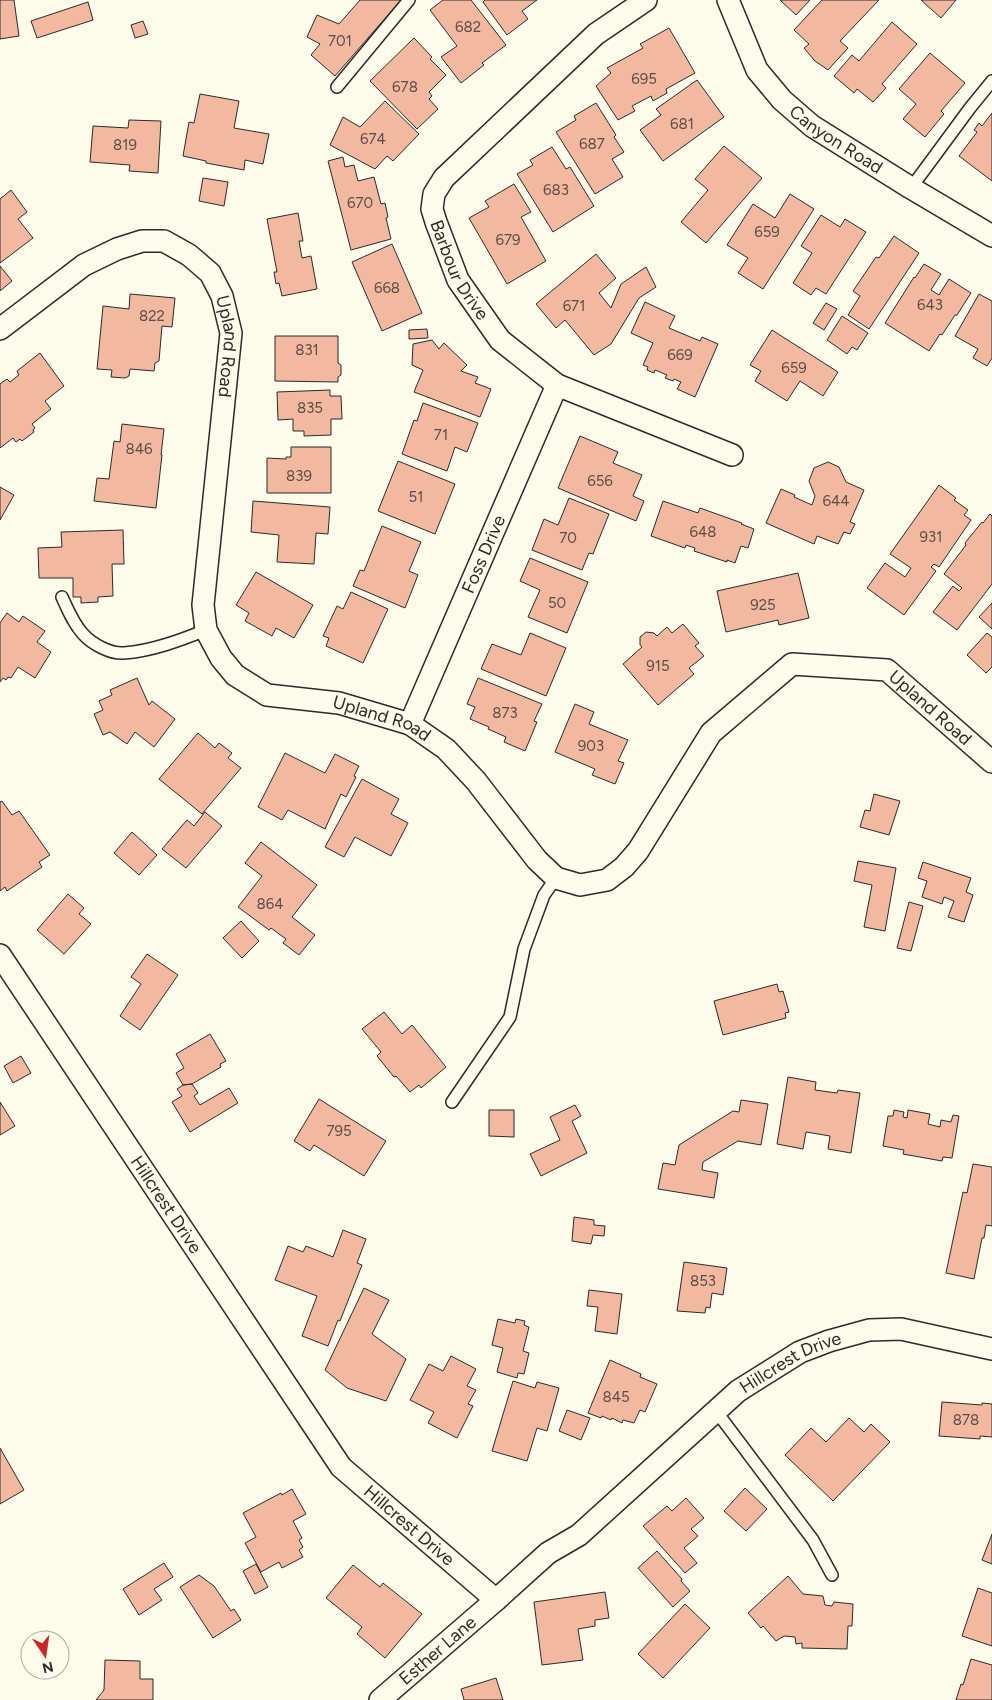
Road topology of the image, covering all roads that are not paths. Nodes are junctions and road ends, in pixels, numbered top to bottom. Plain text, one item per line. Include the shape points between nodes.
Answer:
1 (409, 0) edge
2 (646, 0) edge
3 (728, 0) edge
4 (992, 81) edge
5 (337, 87) dead end
6 (911, 188) junction
7 (992, 236) edge
8 (0, 329) edge
9 (557, 385) junction
10 (732, 455) dead end
11 (62, 597) dead end
12 (206, 630) junction
13 (410, 724) junction
14 (992, 762) edge
15 (556, 878) junction
16 (0, 955) edge
17 (452, 1102) dead end
18 (992, 1349) edge
19 (716, 1411) junction
20 (832, 1574) dead end
21 (496, 1600) junction
22 (380, 1700) edge

1 - 5 lane
2 - 9 street, Barbour Drive via 596,34 444,178 434,194 432,209 458,280 500,340
3 - 6 street, Canyon Road via 757,70 782,100 812,126
4 - 6 lane
6 - 7 street, Canyon Road
8 - 12 street, Upland Road via 84,266 117,249 142,241 164,241 189,255 210,273 222,296 231,333 203,605
9 - 10 street, Barbour Drive
9 - 13 street, Foss Drive
11 - 12 lane via 83,635 112,652 146,649
12 - 13 street, Upland Road via 234,675 267,694 340,703
13 - 15 street, Upland Road via 446,749 476,781 537,860
14 - 15 street, Upland Road via 887,670 792,664 712,733 638,851 624,867 607,880 580,885
15 - 17 lane via 544,895 524,949 510,1017
16 - 21 street, Hillcrest Drive via 341,1467
18 - 19 street, Hillcrest Drive via 901,1329 869,1330 800,1352 738,1391
19 - 20 lane via 813,1540
19 - 21 street, Hillcrest Drive via 579,1535 548,1553
21 - 22 street, Esther Lane

